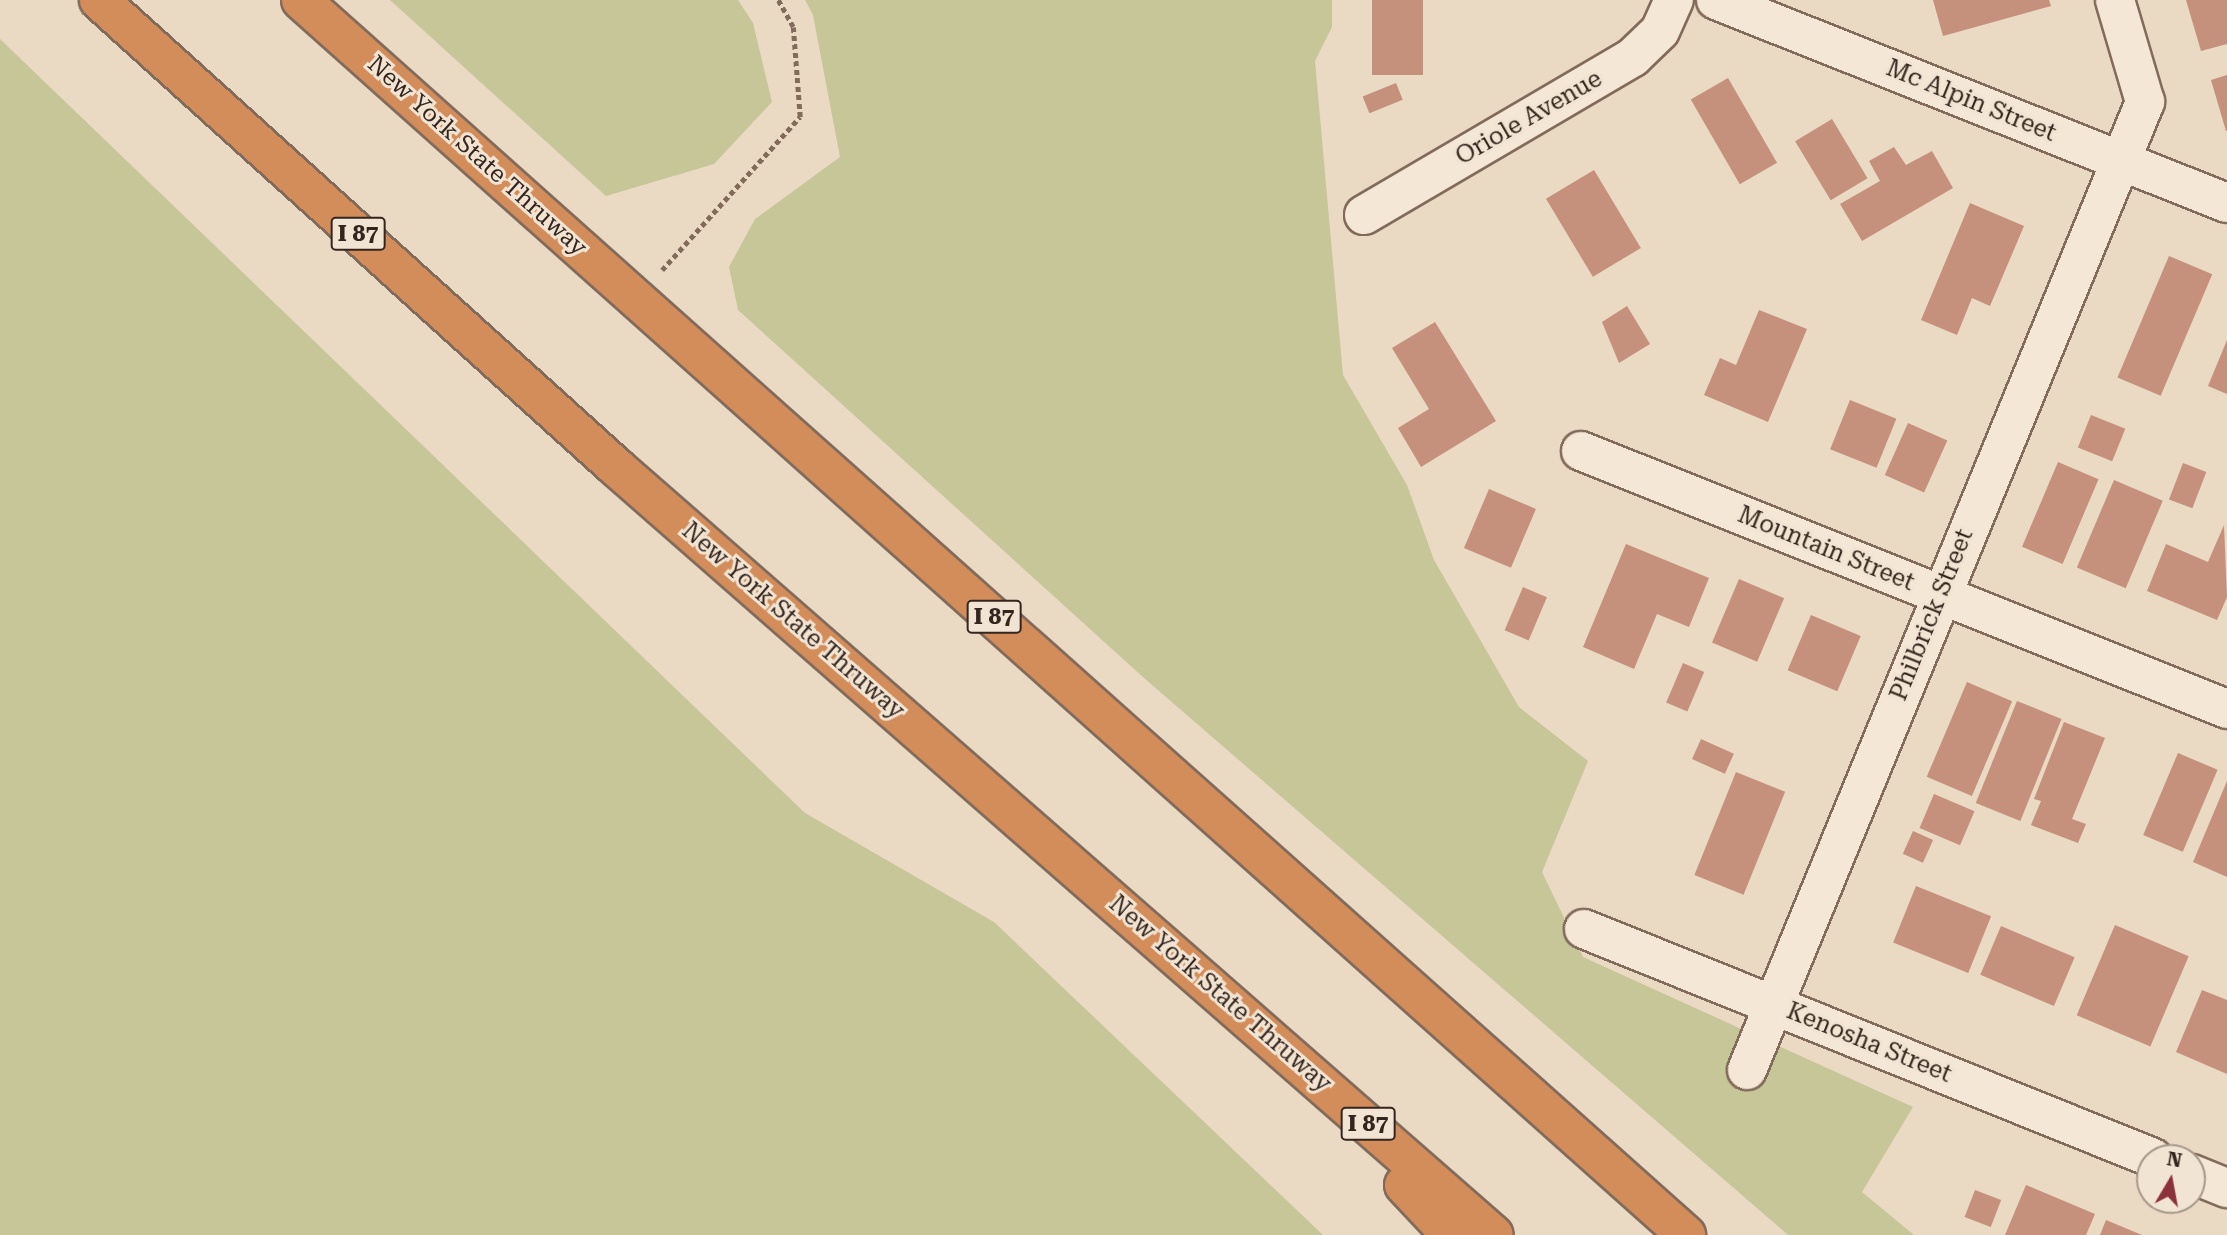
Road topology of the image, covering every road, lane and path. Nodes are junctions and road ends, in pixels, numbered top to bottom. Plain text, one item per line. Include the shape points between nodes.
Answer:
1 (99, 0) edge
2 (301, 0) edge
3 (778, 0) edge
4 (1674, 0) edge
5 (1716, 0) edge
6 (2115, 0) edge
7 (2122, 161) junction
8 (2227, 203) edge
9 (1364, 215) dead end
10 (636, 297) junction
11 (1581, 451) dead end
12 (1940, 594) junction
13 (2227, 709) edge
14 (1584, 929) dead end
15 (1774, 1005) junction
16 (1242, 1013) junction
17 (1748, 1070) dead end
18 (2136, 1151) edge
19 (2206, 1180) edge
20 (2227, 1188) edge
21 (1451, 1235) edge
22 (1494, 1235) edge
23 (1686, 1235) edge

1 - 16 highway, New York State Thruway / I 87 via 616,467
2 - 10 highway, New York State Thruway / I 87
3 - 10 path via 793,27 800,117
4 - 9 street, Oriole Avenue via 1660,31 1633,57
5 - 7 street, Mc Alpin Street
6 - 7 street, Philbrick Street via 2146,102
7 - 8 street, Mc Alpin Street
7 - 12 street, Philbrick Street
10 - 23 highway, New York State Thruway / I 87
11 - 12 street, Mountain Street
12 - 13 street, Mountain Street
12 - 15 street, Philbrick Street
14 - 15 street, Kenosha Street
15 - 17 street, Philbrick Street
15 - 18 street, Kenosha Street
16 - 21 highway
16 - 22 highway, New York State Thruway / I 87
19 - 20 street

